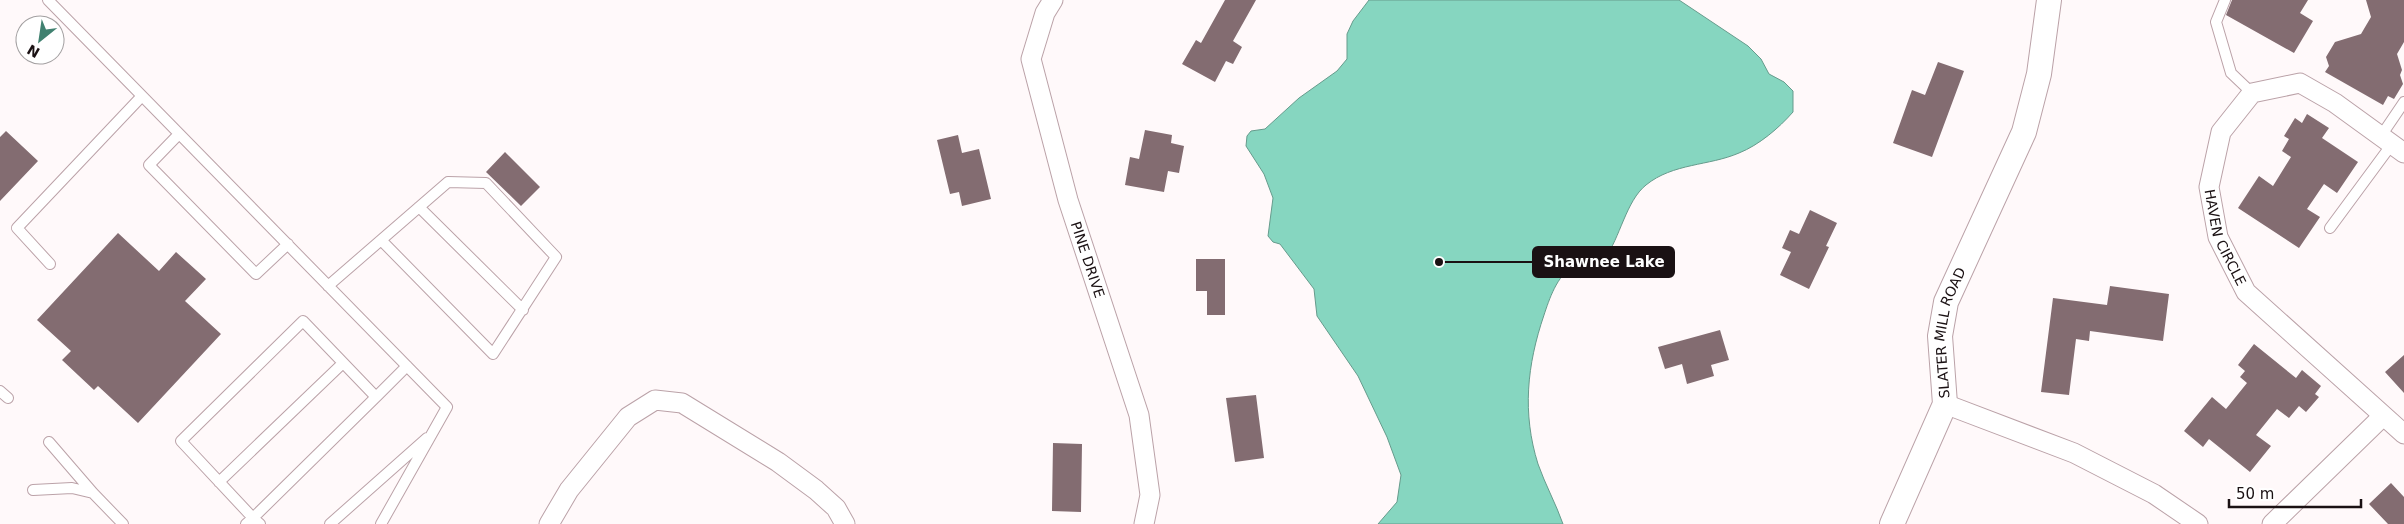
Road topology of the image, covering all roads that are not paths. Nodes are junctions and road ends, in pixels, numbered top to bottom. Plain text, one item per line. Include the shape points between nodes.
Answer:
1 (48, 0) edge
2 (1053, 0) edge
3 (2049, 0) edge
4 (2225, 0) edge
5 (2252, 93) junction
6 (142, 96) junction
7 (2404, 102) edge
8 (179, 134) junction
9 (2392, 144) edge
10 (419, 207) junction
11 (2330, 228) dead end
12 (381, 240) junction
13 (288, 244) junction
14 (50, 264) dead end
15 (328, 286) junction
16 (522, 310) junction
17 (343, 363) junction
18 (407, 366) junction
19 (376, 397) junction
20 (1945, 404) junction
21 (2382, 417) junction
22 (433, 432) junction
23 (2404, 434) edge
24 (49, 442) dead end
25 (219, 482) junction
26 (33, 490) dead end
27 (93, 493) junction
28 (253, 522) edge
29 (123, 524) edge
30 (330, 524) edge
31 (381, 524) edge
32 (549, 524) edge
33 (845, 524) edge
34 (1144, 524) edge
35 (1892, 524) edge
36 (2198, 524) edge
37 (2272, 524) edge

1 - 6 lane
2 - 34 street, PINE DRIVE via 1045,13 1032,58 1068,200 1139,415 1150,495
3 - 20 street, SLATER MILL ROAD via 2040,74 2024,132 1946,302 1940,336
4 - 5 lane via 2216,22 2231,74
5 - 9 street via 2300,83 2335,103
5 - 21 street, HAVEN CIRCLE via 2221,132 2209,187 2218,237 2246,292
6 - 8 lane
6 - 14 lane via 17,228
7 - 9 lane
8 - 13 lane
8 - 13 lane via 149,165 256,274
9 - 11 lane
10 - 12 lane
10 - 16 lane
10 - 16 lane via 448,182 486,183 556,257
12 - 15 lane
12 - 16 lane via 493,354
13 - 15 lane
15 - 18 lane
17 - 19 lane
17 - 25 lane
17 - 25 lane via 303,320 181,441
18 - 19 lane
18 - 22 lane via 448,407
19 - 28 lane
20 - 35 street
20 - 36 street, SLATER MILL ROAD via 2074,453 2154,494
21 - 23 street, HAVEN CIRCLE
21 - 37 street
22 - 30 lane
22 - 31 lane
24 - 27 lane
25 - 28 lane
26 - 27 lane via 72,488
27 - 29 lane
32 - 33 street via 569,490 628,417 655,400 682,403 778,462 836,508

